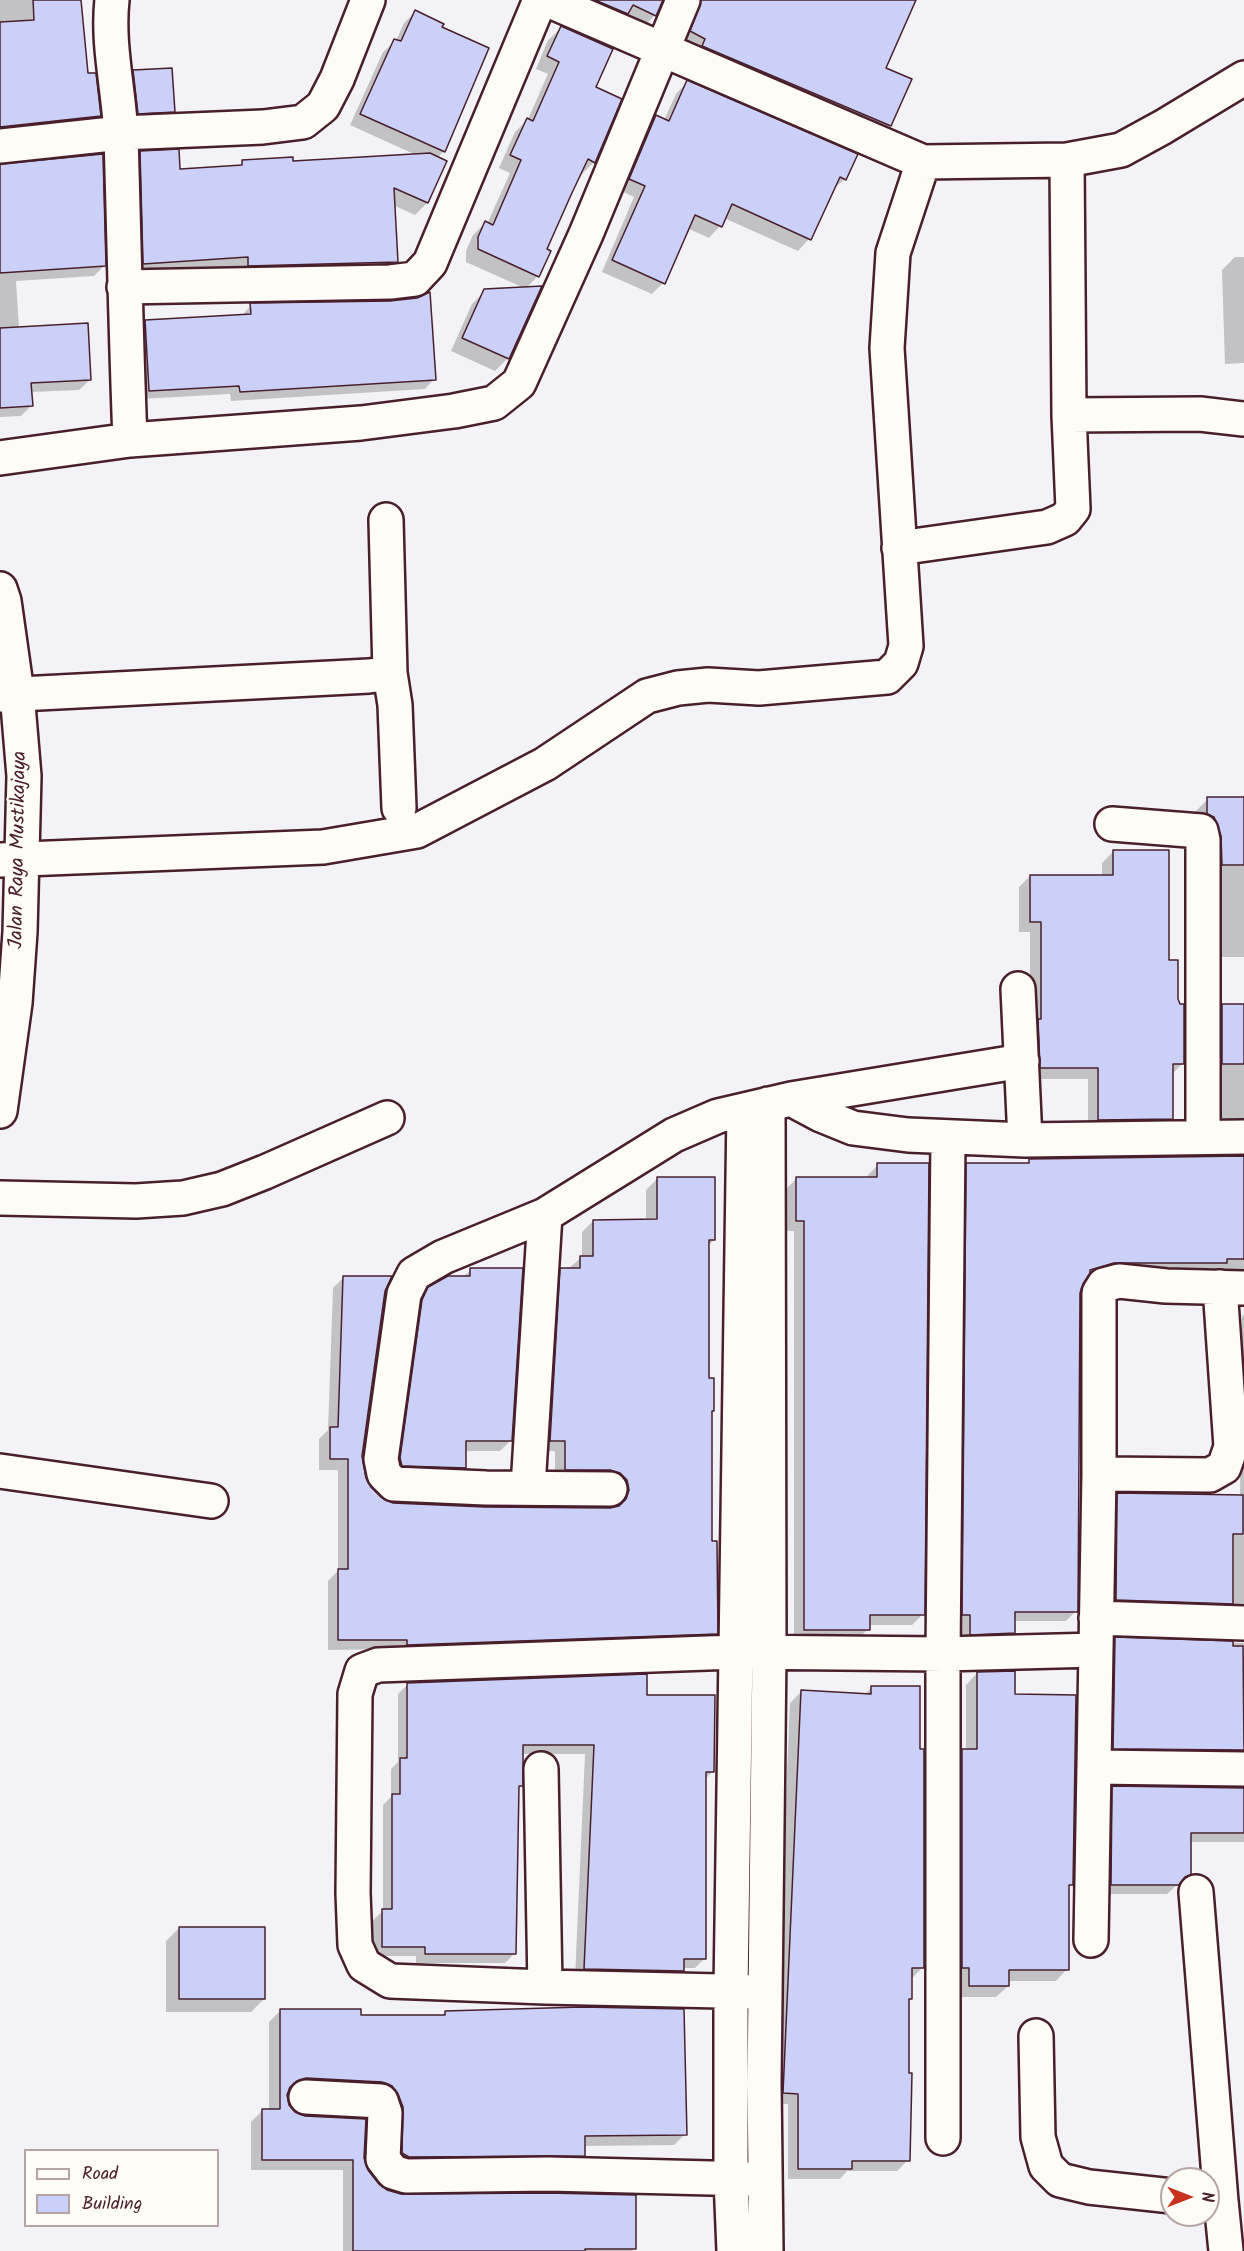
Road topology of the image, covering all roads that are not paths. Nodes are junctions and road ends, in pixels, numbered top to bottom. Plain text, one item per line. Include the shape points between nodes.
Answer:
1 (112, 0) edge
2 (368, 0) edge
3 (540, 0) edge
4 (548, 0) edge
5 (682, 0) edge
6 (661, 49) junction
7 (1244, 78) edge
8 (120, 133) junction
9 (0, 146) edge
10 (1067, 160) junction
11 (923, 162) junction
12 (124, 287) junction
13 (1069, 415) junction
14 (1244, 420) edge
15 (130, 440) junction
16 (0, 458) edge
17 (386, 520) dead end
18 (899, 548) junction
19 (0, 589) edge
20 (390, 673) junction
21 (8, 694) edge
22 (399, 808) dead end
23 (1112, 824) dead end
24 (11, 860) edge
25 (1018, 989) dead end
26 (1022, 1061) junction
27 (768, 1104) junction
28 (0, 1111) edge
29 (387, 1118) dead end
30 (1203, 1136) junction
31 (948, 1137) junction
32 (1244, 1137) edge
33 (1025, 1140) junction
34 (0, 1198) edge
35 (545, 1215) junction
36 (1232, 1288) edge
37 (0, 1472) edge
38 (1099, 1474) junction
39 (528, 1487) junction
40 (610, 1489) dead end
41 (211, 1501) dead end
42 (1244, 1623) edge
43 (1096, 1634) junction
44 (735, 1652) junction
45 (769, 1653) junction
46 (943, 1654) junction
47 (1094, 1767) junction
48 (541, 1769) dead end
49 (1244, 1769) edge
50 (1196, 1892) dead end
51 (1091, 1940) dead end
52 (545, 1987) junction
53 (731, 1990) junction
54 (764, 1992) junction
55 (1036, 2036) dead end
56 (306, 2097) dead end
57 (943, 2138) dead end
58 (1212, 2167) edge
59 (730, 2179) junction
60 (766, 2179) junction
61 (1160, 2195) edge
62 (1220, 2226) edge
63 (734, 2251) edge
64 (766, 2251) edge
65 (1226, 2251) edge

1 - 8 street via 110,22
2 - 8 street via 328,97 303,122
3 - 12 street via 430,263 415,279
4 - 6 street
5 - 6 street
6 - 11 street
6 - 15 street via 586,234 519,383 494,403 361,423
7 - 10 street via 1121,150
8 - 9 street
8 - 12 street
10 - 11 street
10 - 13 street
11 - 18 street via 893,253 887,348
12 - 15 street
13 - 14 street via 1200,414
13 - 18 street via 1073,509 1065,519 1047,527
15 - 16 street
17 - 20 street
18 - 24 street via 906,646 901,663 887,676 759,688 708,685 647,696 545,764 417,831 323,847
19 - 21 street, Jalan Raya Mustikajaya via 4,601
20 - 21 street
20 - 22 street
21 - 24 street, Jalan Raya Mustikajaya via 24,776
23 - 30 street via 1201,831
24 - 28 street, Jalan Raya Mustikajaya via 15,1003
25 - 26 street
26 - 27 street
26 - 33 street
27 - 31 street via 821,1115 853,1128
27 - 35 street via 718,1116 674,1135
27 - 44 street
27 - 45 street
29 - 34 street via 222,1189 183,1198
30 - 32 street
30 - 33 street
31 - 33 street
31 - 46 street
35 - 39 street
35 - 39 street via 443,1257 414,1274 404,1294 381,1459 384,1474 394,1484
36 - 38 street via 1231,1447 1224,1467 1210,1475
36 - 38 street via 1119,1281 1104,1285 1099,1293
37 - 41 street
38 - 43 street
39 - 40 street
42 - 43 street
43 - 46 street
43 - 47 street
44 - 45 street
44 - 52 street via 378,1665 362,1671 355,1694 353,1893 355,1945 363,1965 390,1981
44 - 53 street
45 - 46 street
45 - 54 street
46 - 57 street
47 - 49 street
47 - 51 street
48 - 52 street
50 - 58 street
52 - 53 street
53 - 54 street
53 - 59 street
54 - 60 street
55 - 61 street via 1038,2137 1046,2166 1060,2180
56 - 59 street via 381,2101 386,2113 383,2159 393,2172 406,2176 548,2174
59 - 60 street
59 - 63 street
60 - 64 street
62 - 65 street

